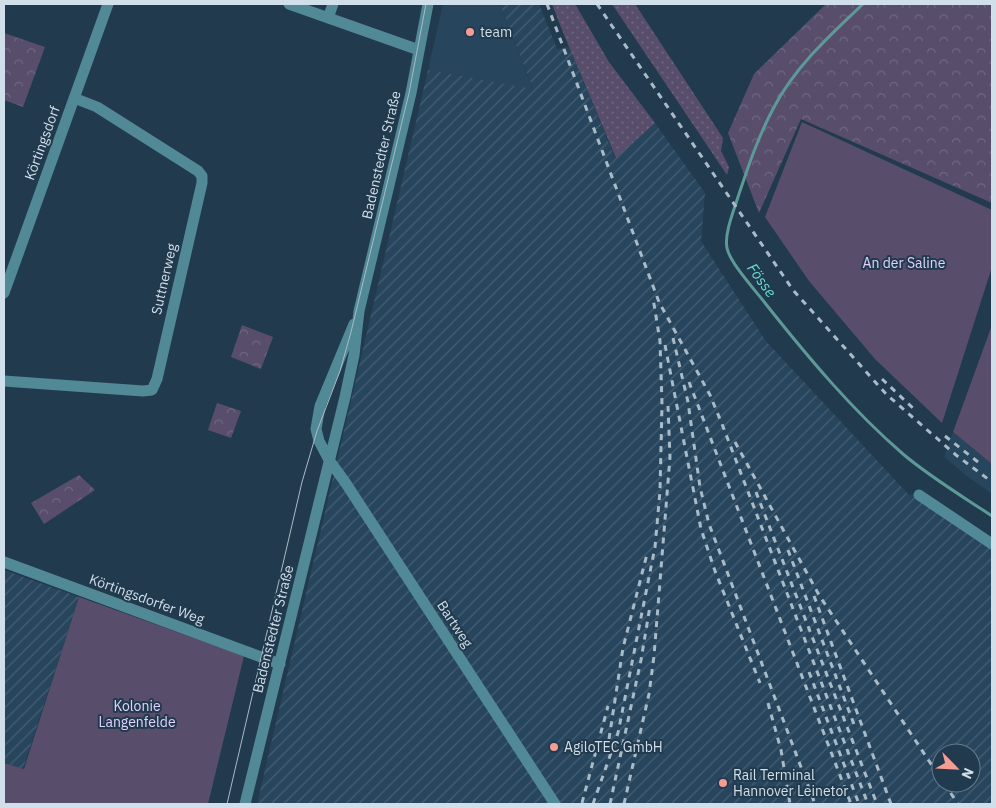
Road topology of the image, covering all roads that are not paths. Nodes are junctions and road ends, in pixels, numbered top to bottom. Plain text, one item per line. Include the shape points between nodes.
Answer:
1 (108, 4) edge
2 (289, 4) edge
3 (334, 4) edge
4 (428, 4) edge
5 (328, 18) junction
6 (419, 50) junction
7 (74, 98) junction
8 (4, 293) edge
9 (359, 312) junction
10 (4, 381) edge
11 (329, 460) junction
12 (920, 494) dead end
13 (992, 544) edge
14 (4, 562) edge
15 (280, 664) junction
16 (245, 804) edge
17 (556, 804) edge

1 - 7 street, Körtingsdorf
2 - 5 street
3 - 5 street
4 - 6 street, Badenstedter Straße
5 - 6 street
6 - 9 street, Badenstedter Straße
7 - 8 street, Körtingsdorf
7 - 10 street, Suttnerweg via 97,107 202,176 157,379 152,390 143,391
9 - 11 street, Badenstedter Straße via 354,355
9 - 11 street, Badenstedter Straße via 317,419 319,441
11 - 15 street, Badenstedter Straße
11 - 17 street, Bartweg
12 - 13 street
14 - 15 street, Körtingsdorfer Weg
15 - 16 street, Badenstedter Straße

